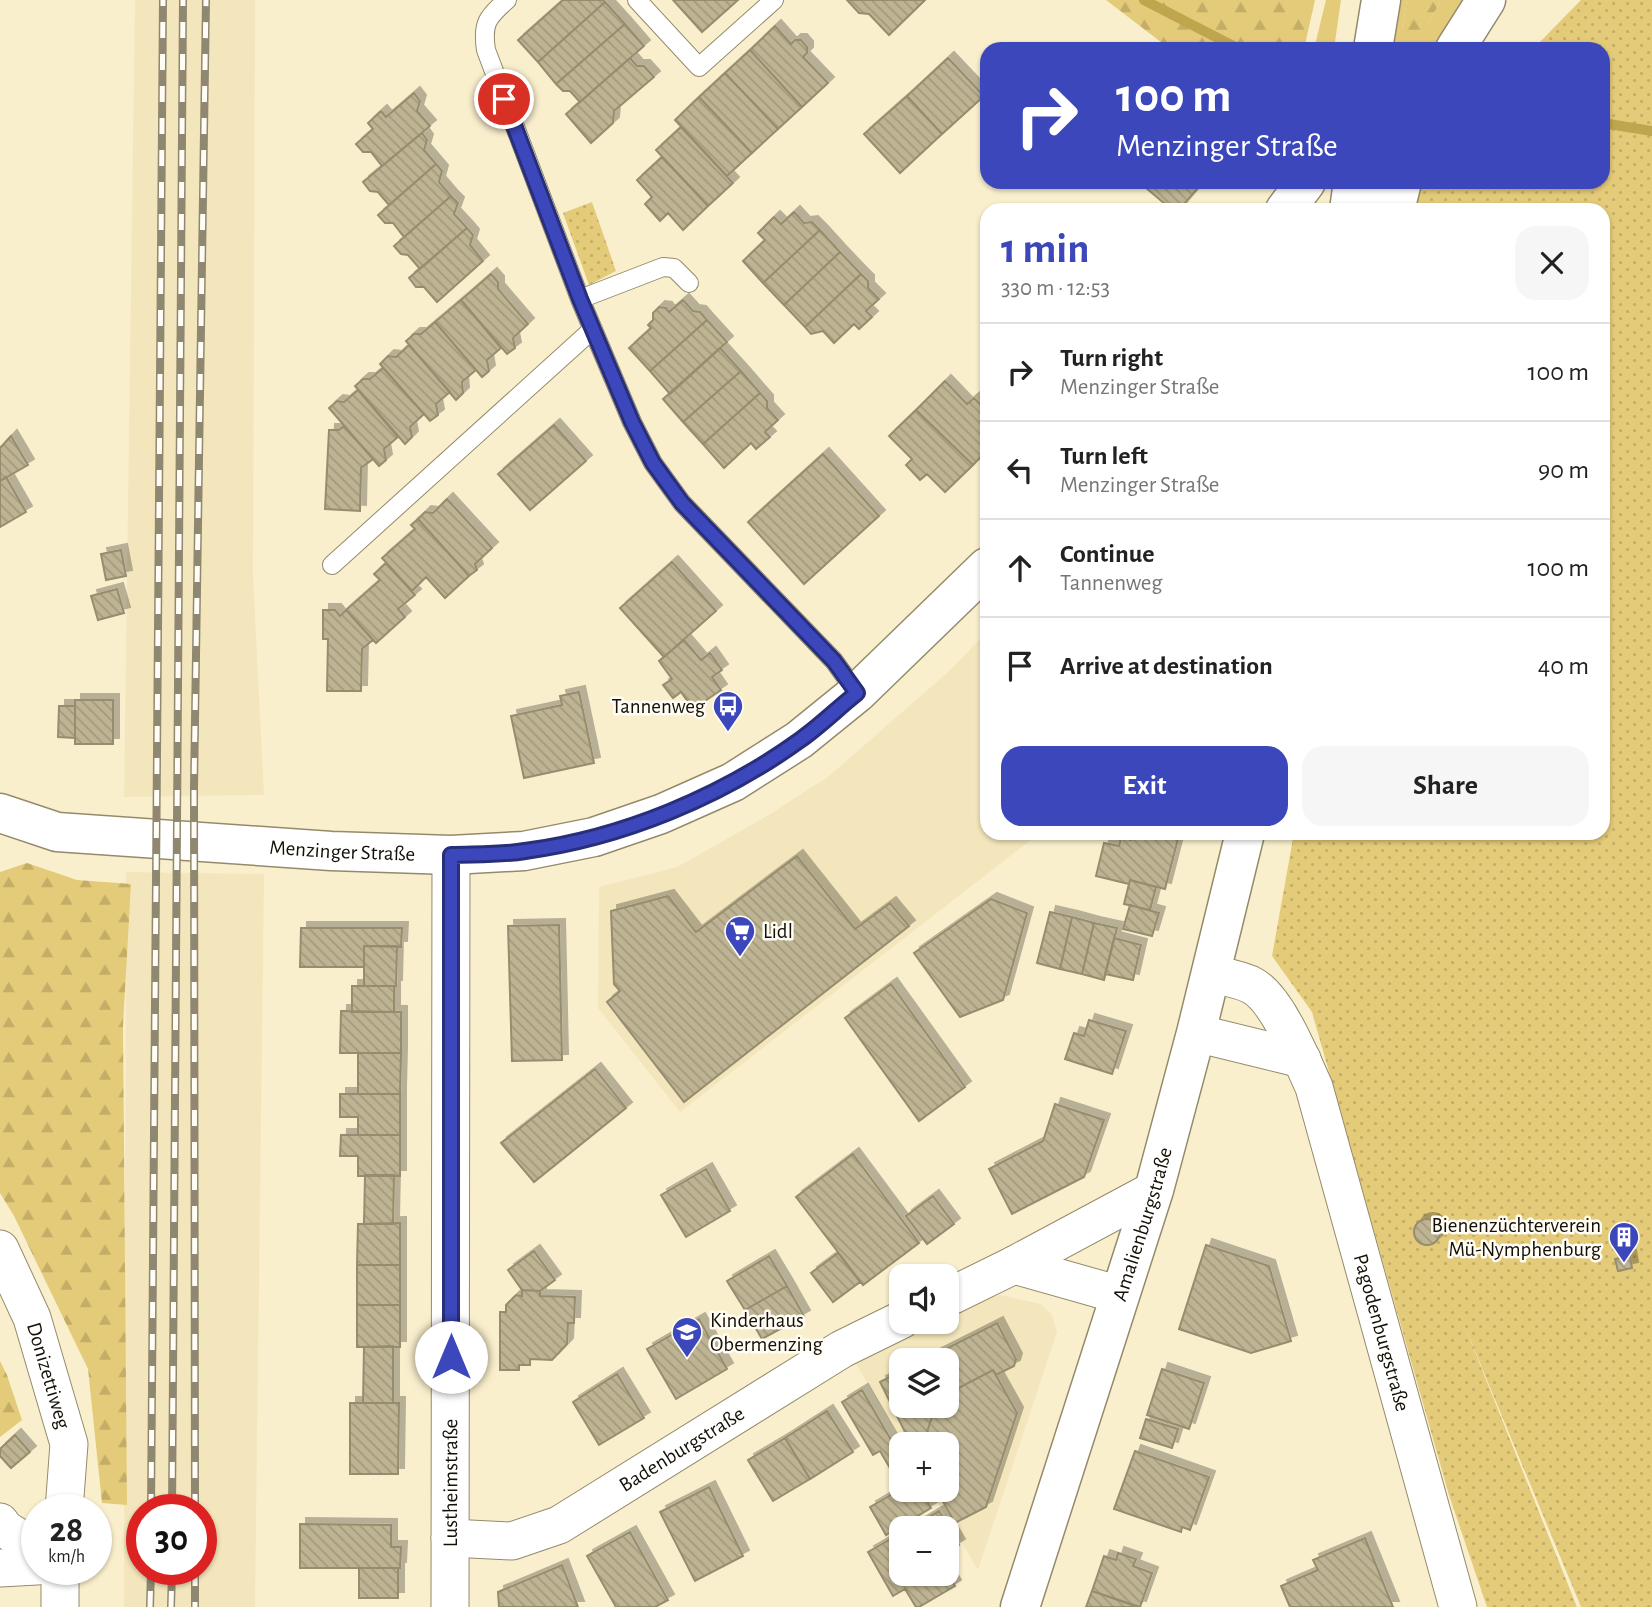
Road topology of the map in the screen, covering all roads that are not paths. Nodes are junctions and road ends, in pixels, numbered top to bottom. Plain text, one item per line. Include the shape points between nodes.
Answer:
1 (507, 0) edge
2 (637, 0) edge
3 (774, 0) edge
4 (1381, 0) edge
5 (1486, 0) edge
6 (1374, 42) edge
7 (1459, 42) edge
8 (1381, 189) edge
9 (1367, 203) edge
10 (689, 283) dead end
11 (580, 299) junction
12 (593, 329) junction
13 (332, 565) dead end
14 (980, 574) edge
15 (857, 693) junction
16 (0, 813) edge
17 (1243, 840) edge
18 (451, 855) junction
19 (1211, 974) junction
20 (1196, 1033) junction
21 (1302, 1059) junction
22 (1154, 1190) junction
23 (0, 1249) edge
24 (1014, 1265) junction
25 (959, 1292) edge
26 (1120, 1295) junction
27 (889, 1326) edge
28 (65, 1494) edge
29 (0, 1522) edge
30 (450, 1538) junction
31 (21, 1539) edge
32 (21, 1567) edge
33 (0, 1568) edge
34 (60, 1585) edge
35 (60, 1607) edge
36 (450, 1607) edge
37 (1020, 1607) edge
38 (1458, 1607) edge

1 - 11 lane via 485,23 486,50
2 - 3 lane via 699,67
4 - 6 street
5 - 7 street
8 - 9 street
10 - 11 lane via 674,268 663,267
11 - 12 lane
12 - 13 lane
12 - 15 lane via 632,422 653,463 682,503 834,661
14 - 15 street, Menzinger Straße
15 - 18 street, Menzinger Straße via 765,763 661,814 594,837 524,851
16 - 18 street, Menzinger Straße via 57,832
17 - 19 street, Amalienburgstraße
18 - 30 street, Lustheimstraße
19 - 20 street, Amalienburgstraße
19 - 21 street, Pagodenburgstraße via 1253,986 1283,1022
20 - 21 street
20 - 22 street, Amalienburgstraße
21 - 38 street, Pagodenburgstraße via 1314,1087
22 - 24 street
22 - 26 street, Amalienburgstraße
23 - 28 street, Donizettiweg via 32,1318 69,1444
24 - 25 street
24 - 26 street
26 - 37 street, Amalienburgstraße
27 - 30 street, Badenburgstraße via 842,1349 559,1525 512,1541
29 - 31 street
30 - 36 street, Lustheimstraße
32 - 33 street
34 - 35 street

